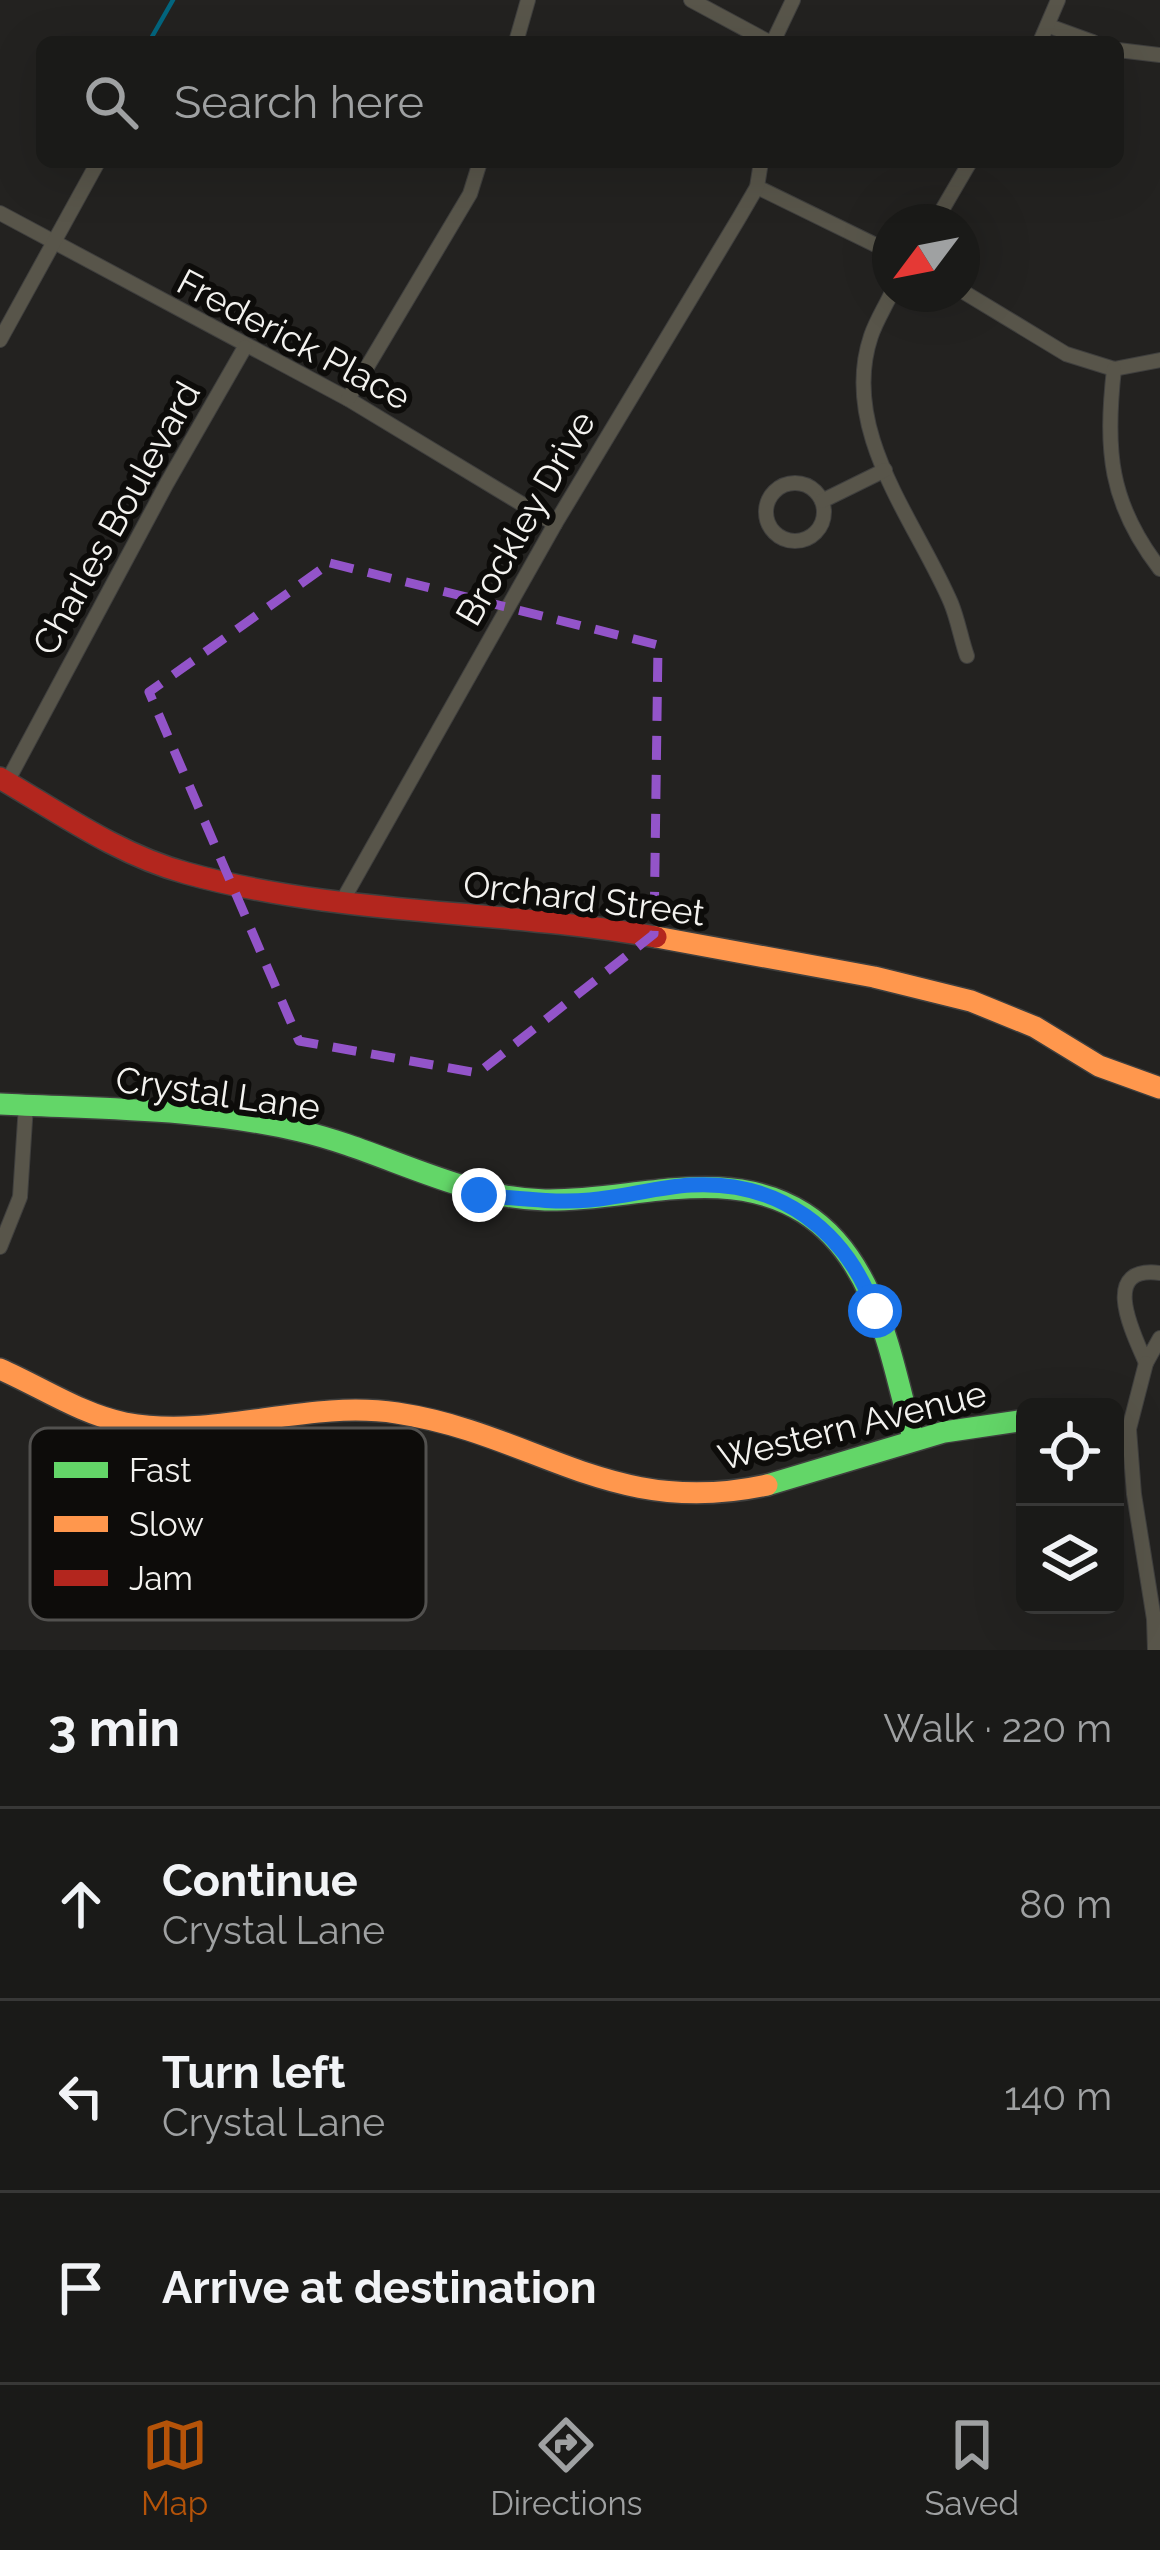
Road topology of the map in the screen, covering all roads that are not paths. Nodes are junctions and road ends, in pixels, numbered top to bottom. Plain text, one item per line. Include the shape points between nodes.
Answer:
1 (528, 0) edge
2 (691, 0) edge
3 (793, 0) edge
4 (1058, 0) edge
5 (1049, 26) junction
6 (518, 36) edge
7 (760, 36) edge
8 (774, 36) edge
9 (1043, 36) edge
10 (1077, 36) edge
11 (1124, 51) edge
12 (1160, 55) edge
13 (95, 168) edge
14 (478, 168) edge
15 (760, 168) edge
16 (966, 168) edge
17 (757, 187) junction
18 (946, 204) edge
19 (0, 213) edge
20 (872, 243) edge
21 (55, 244) junction
22 (980, 302) edge
23 (882, 312) edge
24 (0, 340) edge
25 (245, 347) junction
26 (1160, 360) edge
27 (1114, 369) junction
28 (348, 399) junction
29 (885, 470) junction
30 (822, 501) junction
31 (555, 524) junction
32 (1160, 569) edge
33 (967, 656) dead end
34 (3, 780) edge
35 (340, 905) junction
36 (1160, 1088) edge
37 (0, 1104) edge
38 (26, 1106) junction
39 (0, 1247) edge
40 (1160, 1273) edge
41 (1160, 1338) edge
42 (1145, 1363) junction
43 (0, 1369) edge
44 (1016, 1421) edge
45 (1124, 1422) edge
46 (913, 1438) junction
47 (1124, 1439) edge
48 (1155, 1650) edge

1 - 6 street
2 - 7 street
3 - 8 street
4 - 5 street
5 - 9 street
5 - 10 street
11 - 12 street
13 - 21 street
14 - 28 street
15 - 17 street, Brockley Drive
16 - 18 street
17 - 20 street
17 - 31 street, Brockley Drive
19 - 21 street, Frederick Place
21 - 24 street
21 - 25 street, Frederick Place
22 - 27 street via 1066,354
23 - 29 street via 864,375 867,419
25 - 28 street, Frederick Place
25 - 34 street, Charles Boulevard
26 - 27 street
27 - 32 street via 1109,462 1135,537
28 - 31 street, Frederick Place
29 - 30 street
29 - 33 street via 951,604
30 - 30 street via 802,483 784,484 770,496 767,523 781,538 801,541 823,521
31 - 35 street, Brockley Drive
34 - 35 street, Orchard Street via 124,850 185,873
35 - 36 street, Orchard Street via 578,923 874,977 971,1001
37 - 38 street, Crystal Lane
38 - 39 street via 20,1197
38 - 46 street, Crystal Lane via 301,1131 479,1195 591,1200 691,1185 779,1200 819,1223 860,1274
40 - 42 street via 1144,1272 1124,1293
41 - 42 street
42 - 45 street
43 - 46 street, Western Avenue via 87,1410 142,1425 359,1408 426,1418 644,1492 761,1486
44 - 46 street, Western Avenue
47 - 48 street

